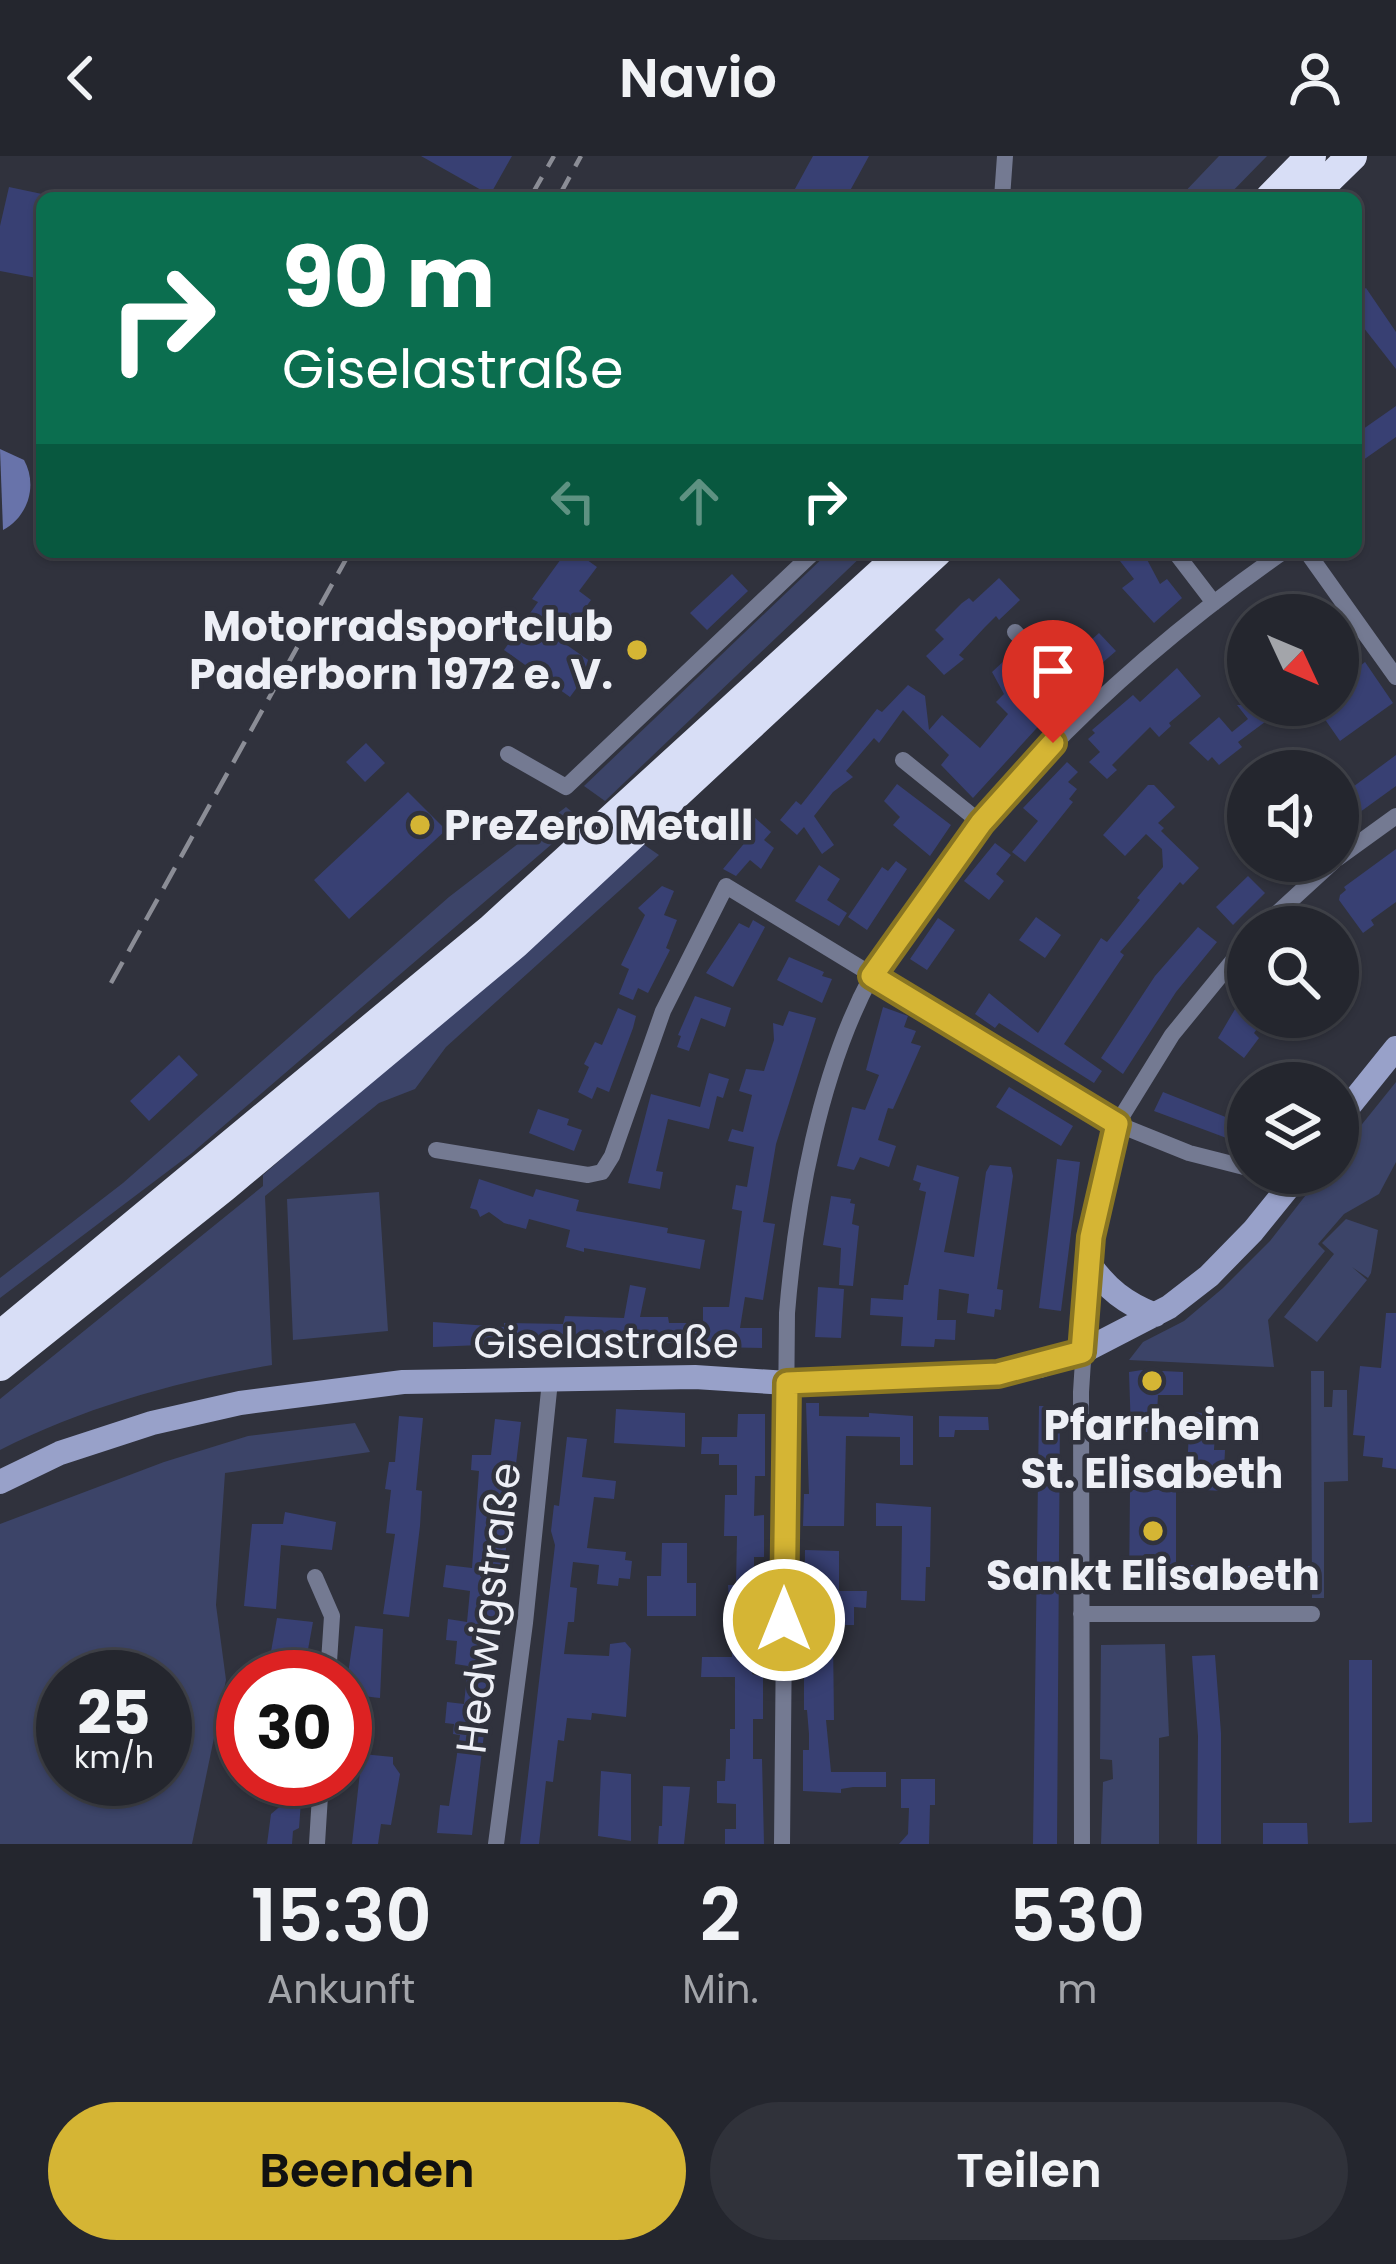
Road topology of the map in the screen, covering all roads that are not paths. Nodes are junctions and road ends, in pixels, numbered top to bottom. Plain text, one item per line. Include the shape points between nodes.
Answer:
1 (1005, 156) edge
2 (1311, 156) edge
3 (1352, 156) edge
4 (1002, 192) edge
5 (1276, 192) edge
6 (1315, 192) edge
7 (808, 558) edge
8 (897, 558) edge
9 (932, 558) edge
10 (1180, 558) edge
11 (1274, 558) edge
12 (1311, 558) edge
13 (1214, 603) junction
14 (1015, 632) dead end
15 (1396, 677) edge
16 (1088, 709) junction
17 (508, 754) dead end
18 (903, 760) dead end
19 (1396, 817) edge
20 (981, 823) junction
21 (1359, 843) edge
22 (1311, 882) edge
23 (1285, 906) edge
24 (1227, 968) edge
25 (872, 976) junction
26 (1396, 1048) edge
27 (1359, 1094) edge
28 (1117, 1124) junction
29 (436, 1150) dead end
30 (1227, 1164) edge
31 (1283, 1194) edge
32 (1089, 1263) junction
33 (1155, 1315) junction
34 (0, 1336) edge
35 (1082, 1352) junction
36 (0, 1366) edge
37 (550, 1381) junction
38 (787, 1383) junction
39 (0, 1482) edge
40 (315, 1577) dead end
41 (1081, 1614) junction
42 (1312, 1614) dead end
43 (330, 1650) edge
44 (319, 1806) edge
45 (317, 1844) edge
46 (496, 1844) edge
47 (782, 1844) edge
48 (1082, 1844) edge

1 - 4 street
2 - 5 highway
3 - 6 highway
7 - 17 street via 566,787
8 - 34 highway via 491,929
9 - 36 highway via 515,944
10 - 13 street
11 - 13 street
12 - 15 street
13 - 16 street
14 - 16 street
16 - 20 street
18 - 20 street
19 - 21 street
20 - 25 street
22 - 23 street
24 - 28 street via 1172,1035
25 - 28 street
25 - 29 street via 726,886 663,1011 602,1172
25 - 38 street via 835,1070 803,1193 791,1259
26 - 27 main road
28 - 30 street
28 - 32 street
31 - 33 main road, Giselastraße via 1209,1276
32 - 33 main road via 1116,1294
32 - 35 street
33 - 35 main road, Giselastraße
35 - 38 main road, Giselastraße via 998,1374
35 - 41 street
37 - 38 main road, Giselastraße
37 - 39 main road, Giselastraße via 403,1382 240,1403 60,1453
37 - 46 street, Hedwigstraße
38 - 47 street
40 - 43 street via 332,1616
41 - 42 street
41 - 48 street
44 - 45 street

